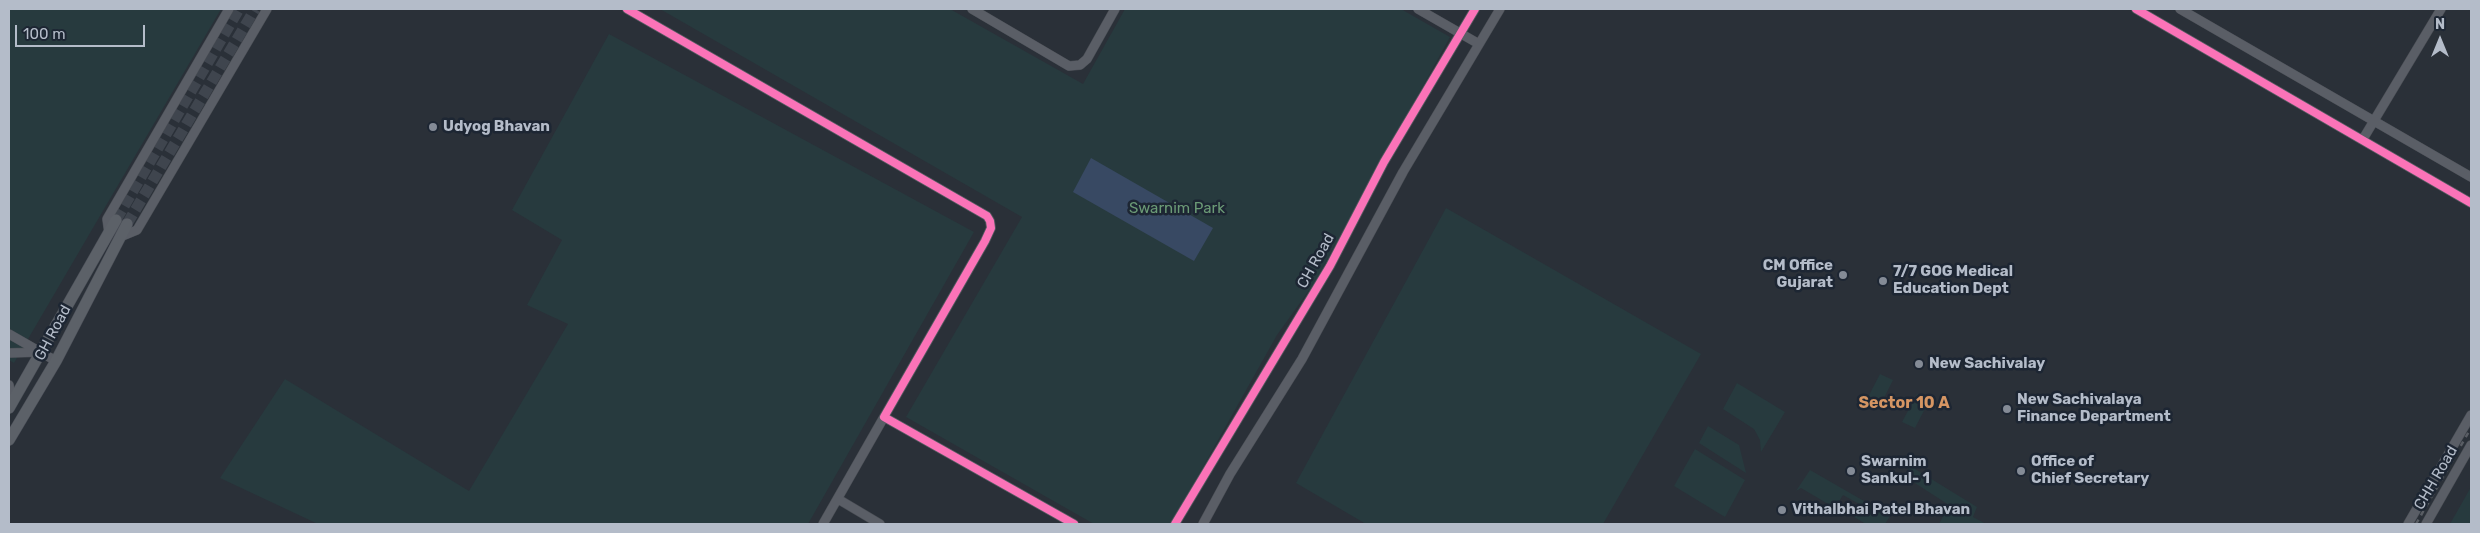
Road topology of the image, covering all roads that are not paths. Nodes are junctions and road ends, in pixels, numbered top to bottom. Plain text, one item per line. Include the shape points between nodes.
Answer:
1 (229, 9) edge
2 (267, 9) edge
3 (626, 9) edge
4 (972, 9) edge
5 (1115, 9) edge
6 (1418, 9) edge
7 (1476, 9) edge
8 (1500, 9) edge
9 (2136, 9) edge
10 (2180, 9) edge
11 (2441, 9) edge
12 (1461, 34) junction
13 (1479, 44) junction
14 (2375, 122) junction
15 (2363, 139) junction
16 (2471, 177) edge
17 (2471, 204) edge
18 (122, 222) tunnel mouth
19 (115, 235) junction
20 (9, 334) edge
21 (41, 352) junction
22 (9, 353) edge
23 (56, 361) junction
24 (9, 385) edge
25 (11, 405) edge
26 (2471, 415) edge
27 (884, 417) junction
28 (9, 440) edge
29 (2471, 445) edge
30 (838, 499) junction
31 (2422, 500) junction
32 (2436, 507) junction
33 (823, 524) edge
34 (880, 524) edge
35 (1074, 524) edge
36 (1176, 524) edge
37 (1203, 524) edge
38 (2408, 524) edge
39 (2426, 524) edge

1 - 19 street via 107,219
2 - 19 street via 137,230
3 - 27 street via 978,211 990,221 991,228 985,241
4 - 5 street via 1069,66 1080,65 1087,59
6 - 12 street
7 - 12 street, CH Road
8 - 13 street
9 - 15 street
10 - 14 street
11 - 14 street
12 - 13 street
12 - 36 street, CH Road via 1384,162 1330,266
13 - 37 street via 1403,172 1302,359 1230,474
14 - 15 street
14 - 16 street
15 - 17 street
18 - 19 main road
19 - 21 main road, GH Road
19 - 23 main road, GH Road
20 - 21 street
21 - 22 street
21 - 23 street
21 - 25 main road, GH Road
23 - 28 main road, GH Road
24 - 25 street
26 - 31 street
27 - 30 street
27 - 35 street
29 - 32 street, CHH Road
30 - 33 street
30 - 34 street
31 - 32 street
31 - 38 street
32 - 39 street, CHH Road

